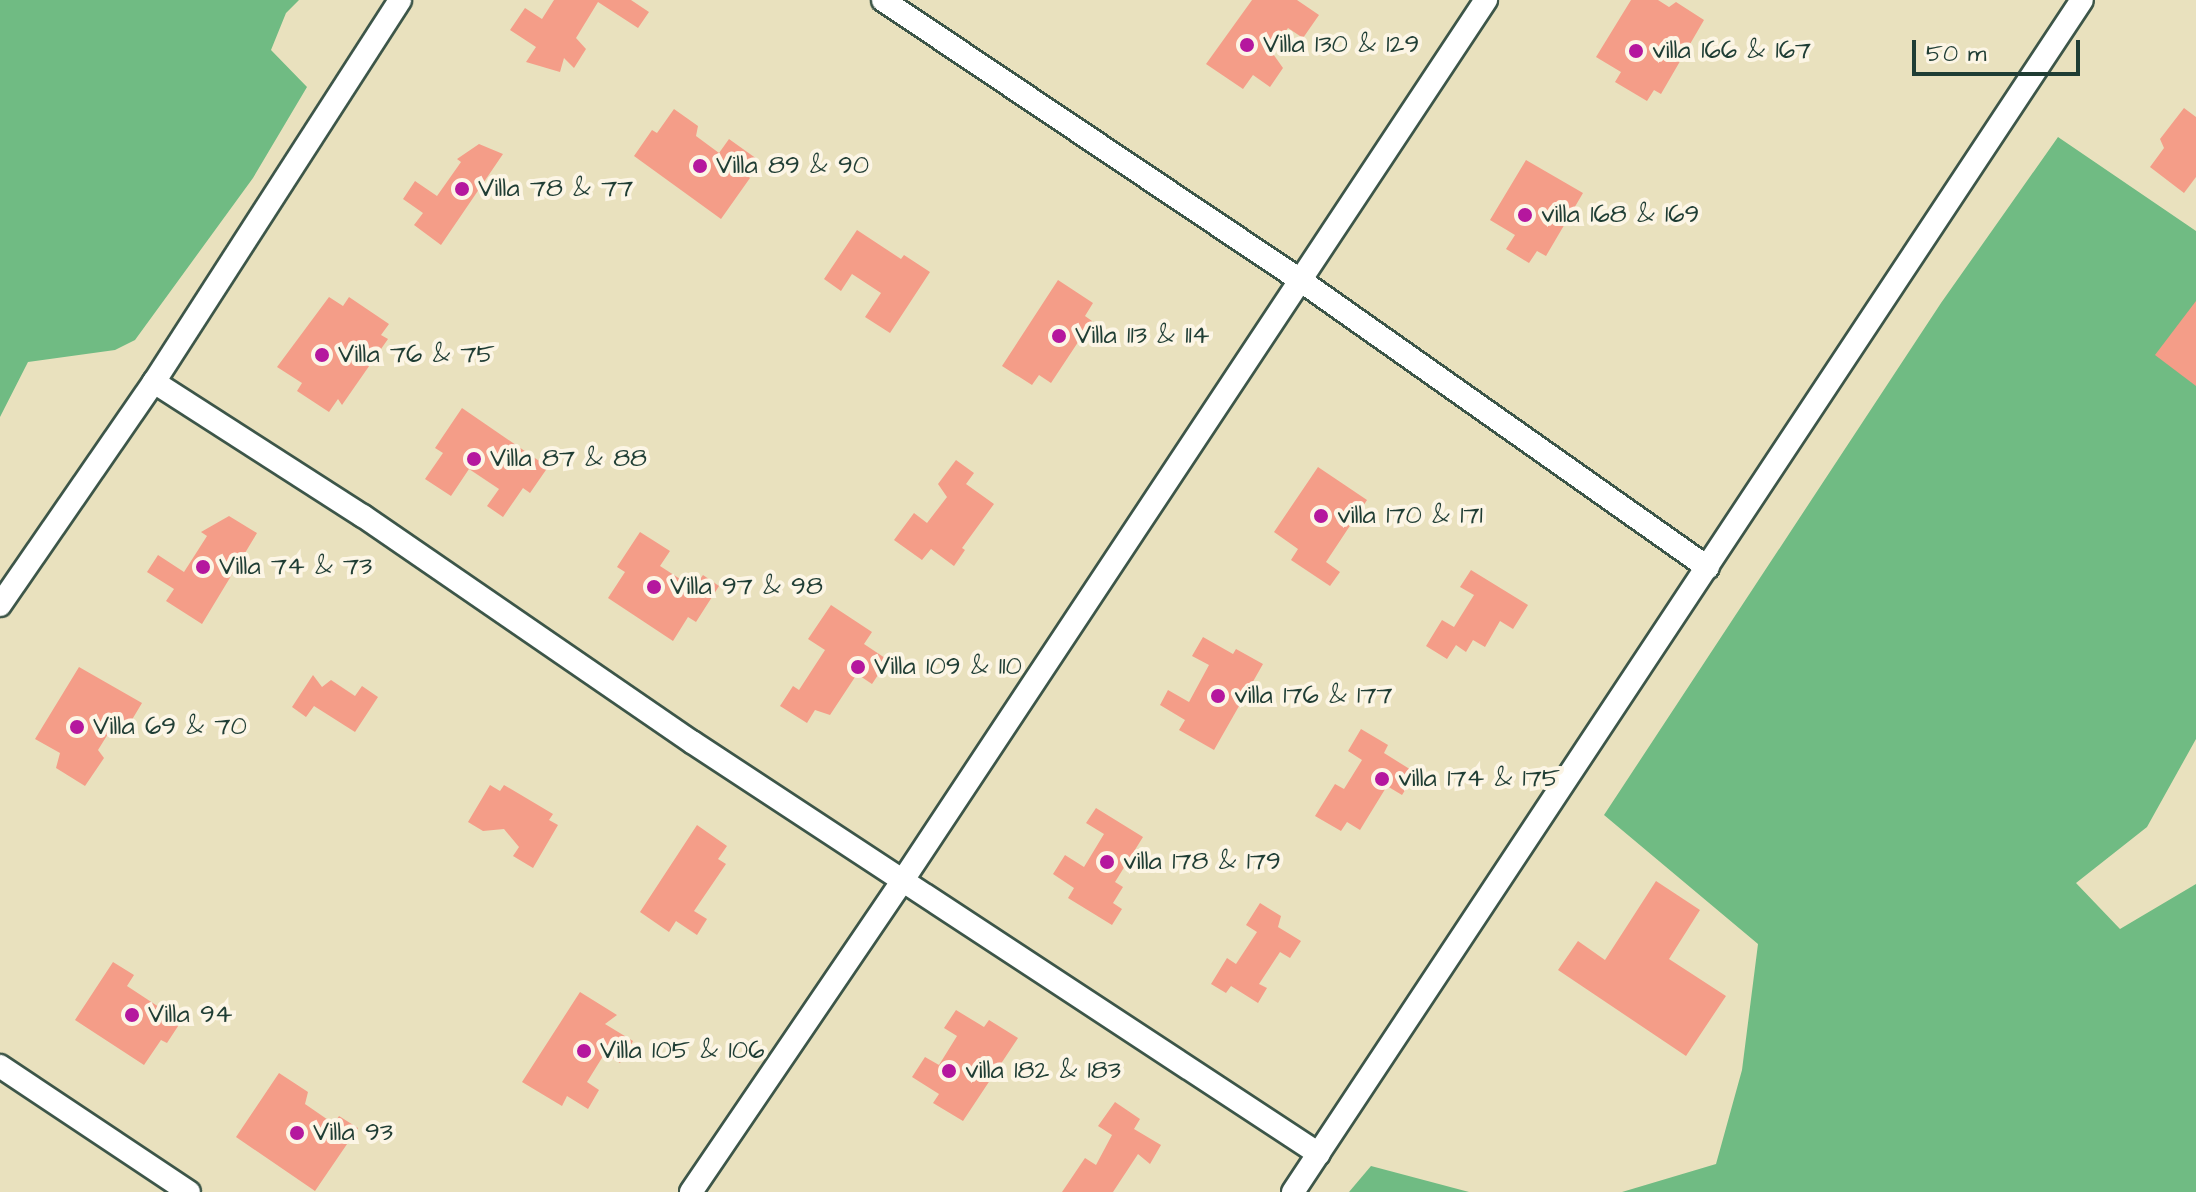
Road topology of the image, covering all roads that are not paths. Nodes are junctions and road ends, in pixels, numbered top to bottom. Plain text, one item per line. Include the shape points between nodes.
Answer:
1 (400, 0) edge
2 (883, 0) edge
3 (1486, 0) edge
4 (2082, 0) edge
5 (1300, 280) junction
6 (154, 382) junction
7 (1708, 568) junction
8 (0, 605) edge
9 (903, 880) junction
10 (0, 1066) edge
11 (1319, 1154) junction
12 (189, 1192) edge
13 (691, 1192) edge
14 (1293, 1192) edge

1 - 6 street
2 - 5 street
3 - 5 street
4 - 7 street
5 - 7 street
5 - 9 street
6 - 8 street
6 - 9 street via 363,516
7 - 11 street
9 - 11 street
9 - 13 street
10 - 12 street
11 - 14 street

